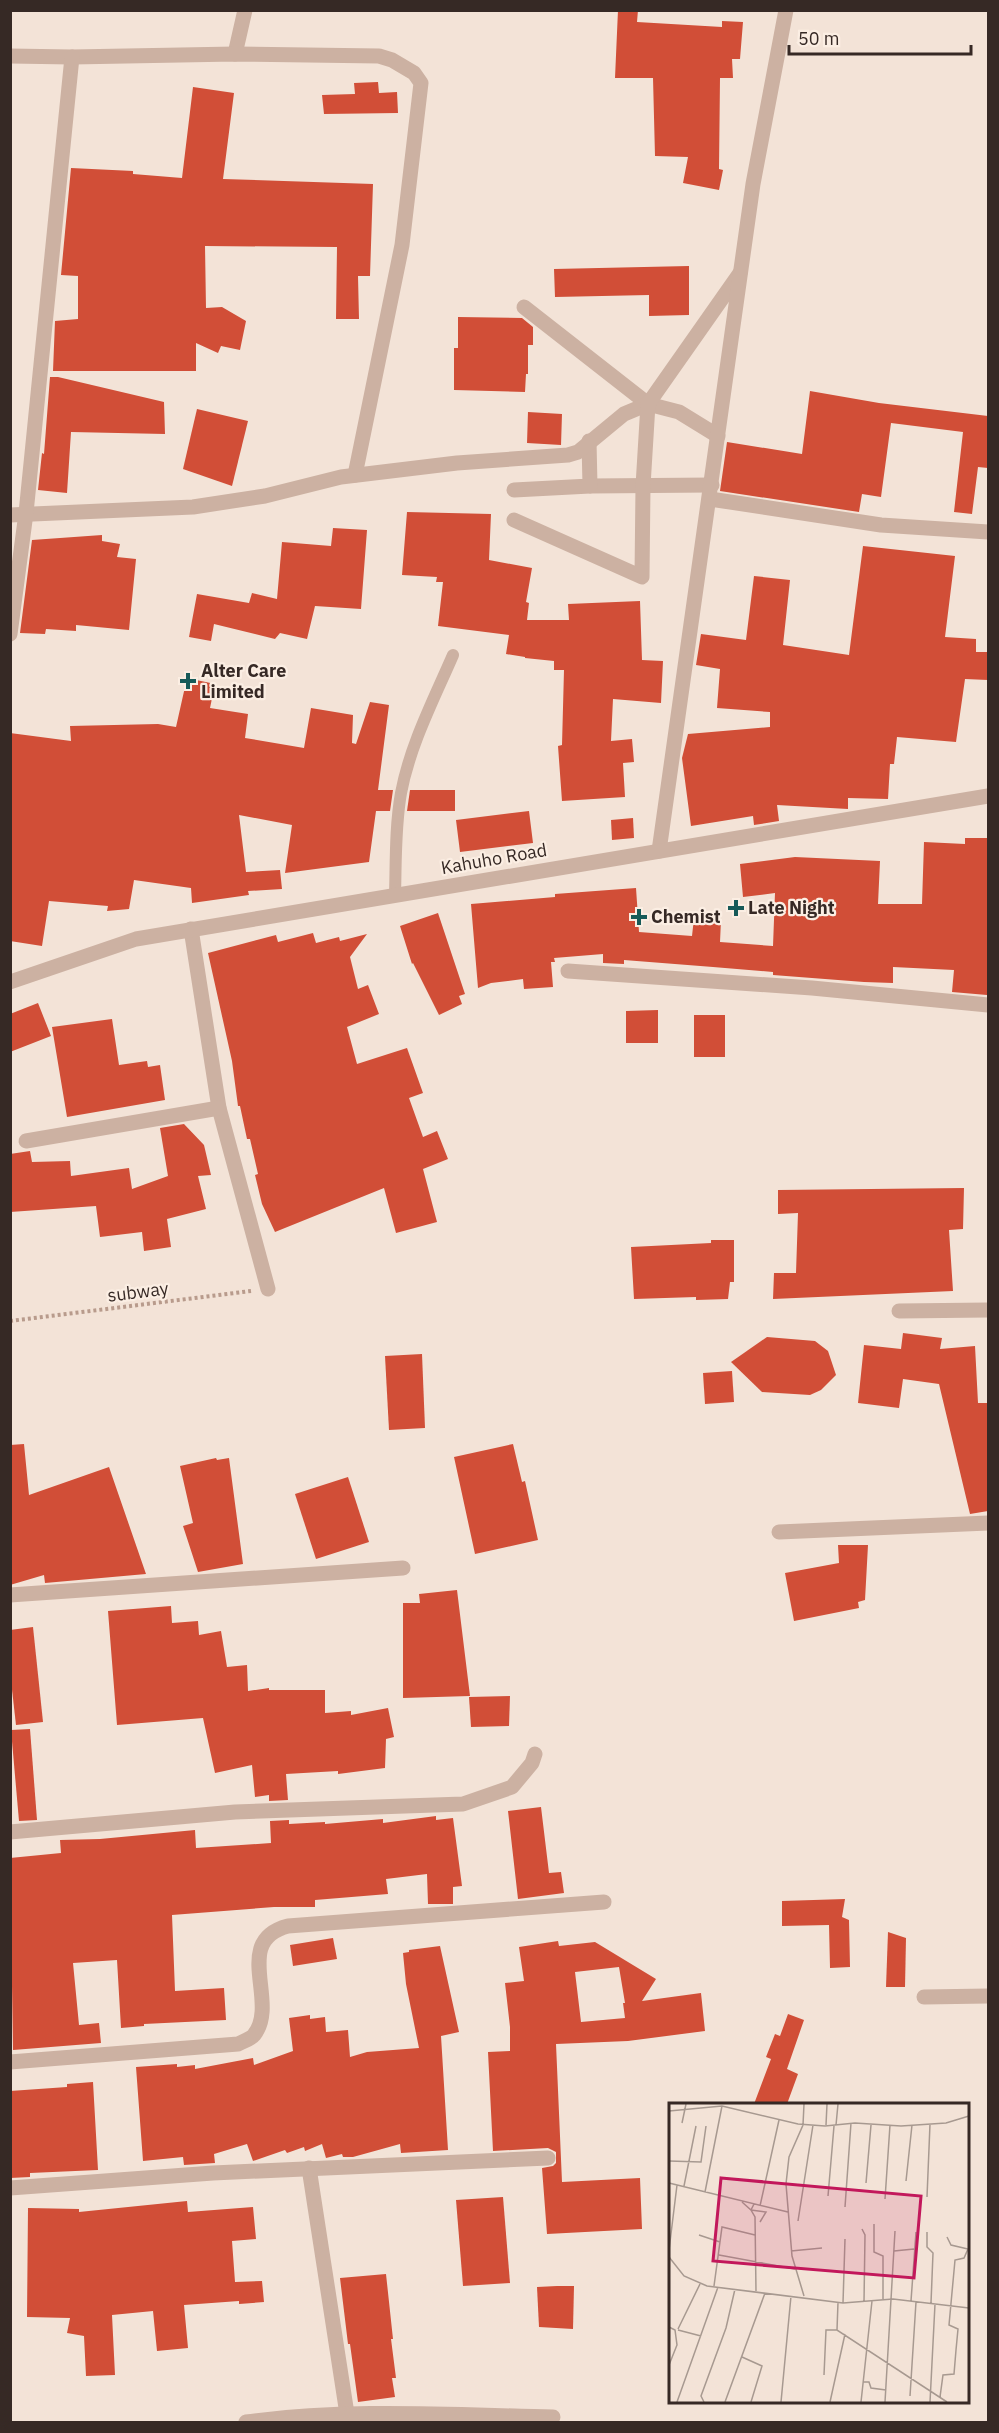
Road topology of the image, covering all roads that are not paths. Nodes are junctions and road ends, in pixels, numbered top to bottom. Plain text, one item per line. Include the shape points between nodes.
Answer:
1 (245, 10) edge
2 (786, 10) edge
3 (236, 54) junction
4 (10, 56) edge
5 (72, 57) junction
6 (741, 270) junction
7 (524, 307) dead end
8 (648, 404) junction
9 (718, 436) junction
10 (589, 441) junction
11 (355, 476) junction
12 (590, 486) junction
13 (644, 486) junction
14 (514, 490) dead end
15 (711, 492) junction
16 (18, 514) edge
17 (514, 520) dead end
18 (988, 532) edge
19 (10, 634) edge
20 (453, 655) dead end
21 (988, 796) edge
22 (658, 851) junction
23 (395, 895) junction
24 (191, 929) junction
25 (568, 971) dead end
26 (10, 981) edge
27 (988, 1005) edge
28 (219, 1108) junction
29 (26, 1140) dead end
30 (268, 1289) road end
31 (988, 1310) edge
32 (899, 1311) dead end
33 (988, 1523) edge
34 (779, 1532) dead end
35 (403, 1568) dead end
36 (10, 1595) edge
37 (535, 1754) dead end
38 (10, 1832) edge
39 (604, 1902) dead end
40 (988, 1996) edge
41 (924, 1997) dead end
42 (10, 2062) edge
43 (548, 2158) dead end
44 (309, 2168) junction
45 (10, 2188) edge
46 (347, 2414) junction
47 (553, 2417) dead end
48 (246, 2422) edge

1 - 3 street
2 - 6 street
3 - 5 street
3 - 11 street via 379,56 414,73 421,83 402,245
4 - 5 street
5 - 16 street
6 - 8 street
6 - 9 street
7 - 8 street
8 - 9 street via 679,411
8 - 10 street via 624,414
8 - 13 street
9 - 15 street
10 - 11 street via 578,452 568,455
10 - 12 street
11 - 16 street via 193,507
12 - 13 street
12 - 14 street
13 - 15 street
13 - 17 street via 642,577
15 - 18 street via 881,525
15 - 22 street
16 - 19 street
20 - 23 lane via 411,756 401,793
21 - 22 street, Kahuho Road
22 - 23 street, Kahuho Road
23 - 24 street, Kahuho Road
24 - 26 street, Kahuho Road via 136,939
24 - 28 street
25 - 27 street
28 - 29 street
28 - 30 street
31 - 32 street
33 - 34 street
35 - 36 street
37 - 38 street via 512,1787 463,1804 236,1812
39 - 42 street via 273,1930 264,1940 259,1957 260,2023 253,2036 238,2044
40 - 41 street
43 - 44 street
44 - 45 street
44 - 46 street
46 - 47 street
46 - 48 street

